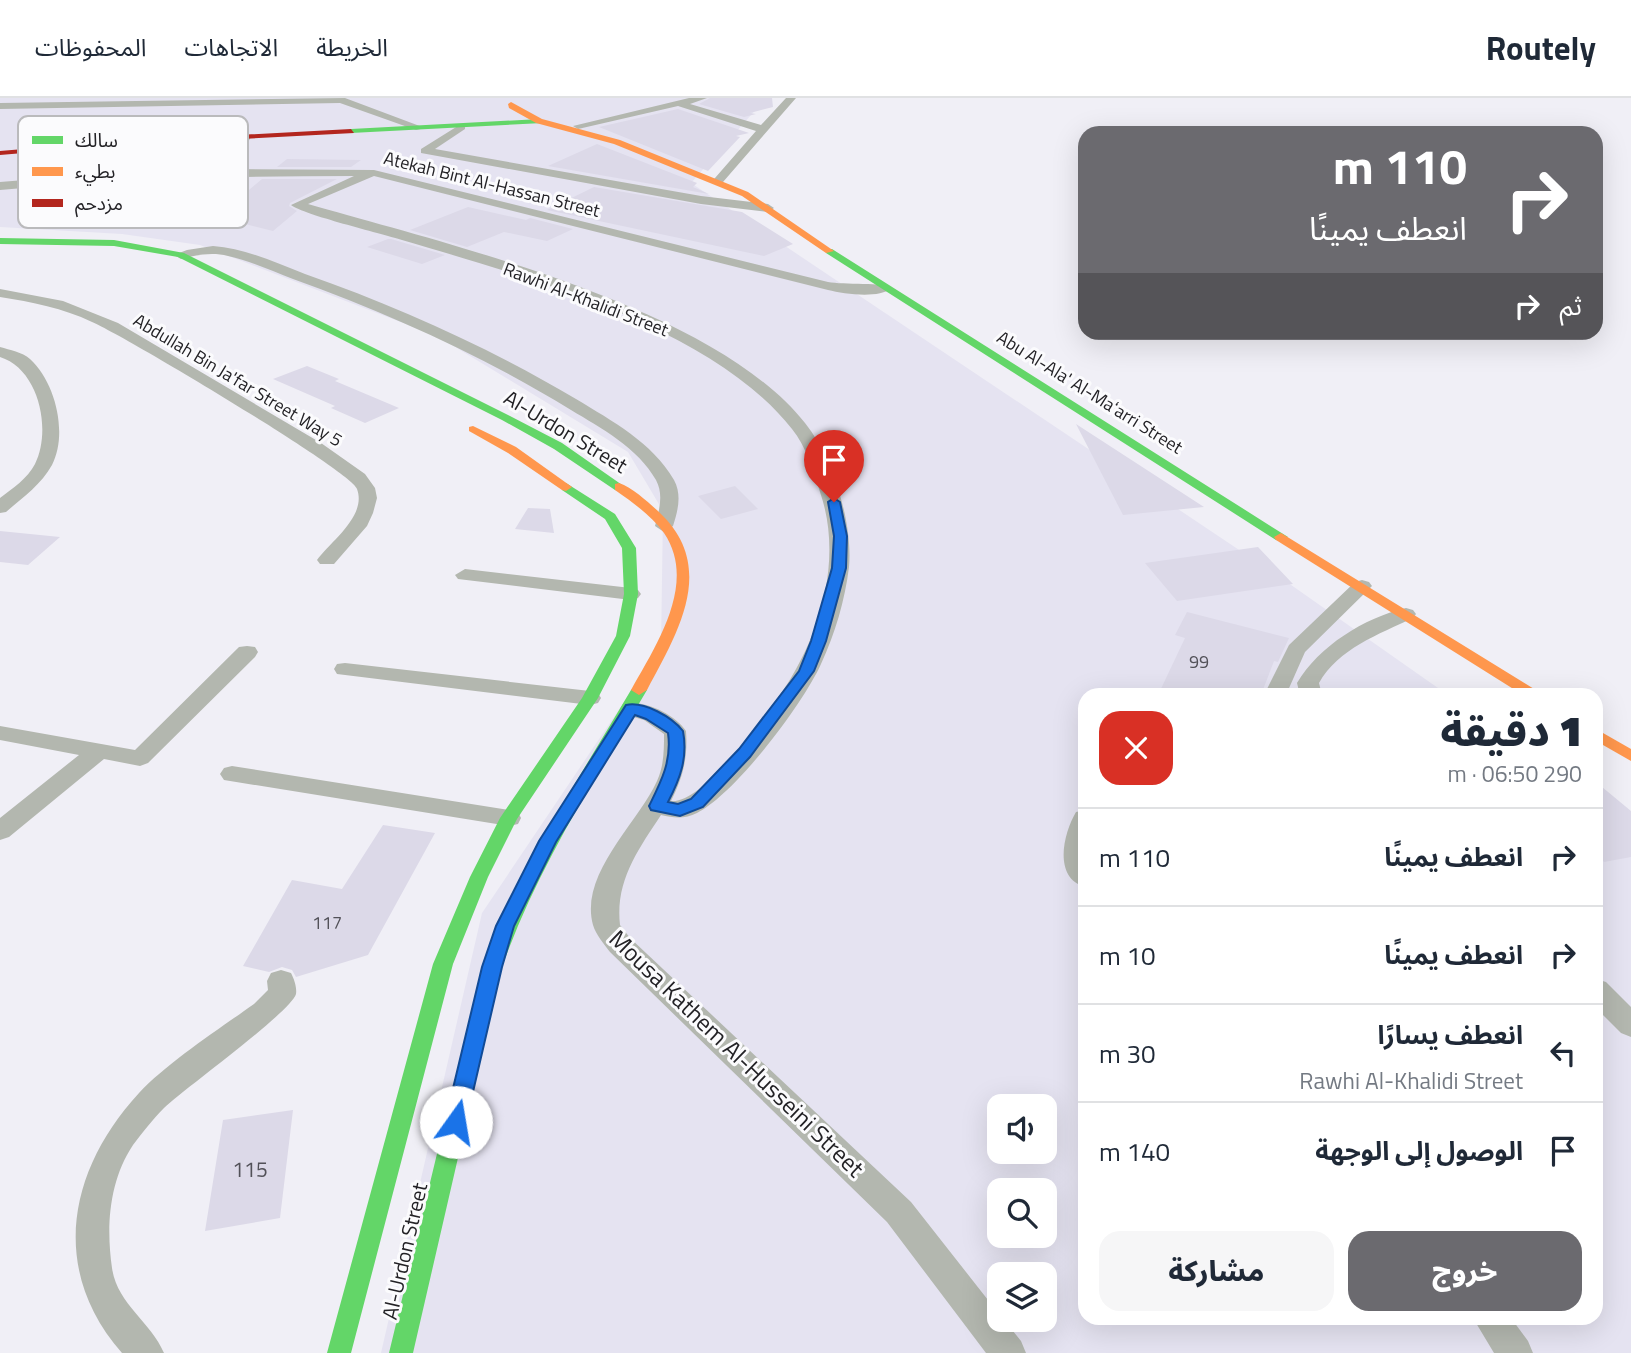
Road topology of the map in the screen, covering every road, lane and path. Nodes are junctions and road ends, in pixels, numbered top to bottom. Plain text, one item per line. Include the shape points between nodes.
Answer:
1 (791, 98) edge
2 (338, 99) edge
3 (689, 100) edge
4 (503, 101) edge
5 (0, 106) edge
6 (387, 117) junction
7 (559, 119) junction
8 (539, 121) junction
9 (578, 125) junction
10 (466, 126) junction
11 (420, 128) junction
12 (374, 130) junction
13 (765, 130) junction
14 (248, 137) edge
15 (617, 142) junction
16 (18, 151) edge
17 (0, 153) edge
18 (248, 172) edge
19 (374, 173) junction
20 (719, 180) junction
21 (18, 184) edge
22 (0, 186) edge
23 (768, 208) junction
24 (0, 241) edge
25 (0, 253) edge
26 (181, 255) junction
27 (138, 264) dead end
28 (884, 288) junction
29 (0, 293) edge
30 (343, 333) junction
31 (323, 340) dead end
32 (0, 352) edge
33 (464, 425) dead end
34 (0, 508) edge
35 (664, 526) junction
36 (327, 560) dead end
37 (465, 575) dead end
38 (1362, 586) junction
39 (631, 594) junction
40 (1406, 614) junction
41 (247, 652) dead end
42 (1292, 656) junction
43 (1320, 664) junction
44 (345, 669) dead end
45 (1278, 688) edge
46 (1309, 688) edge
47 (1523, 688) edge
48 (590, 698) junction
49 (631, 709) junction
50 (0, 733) edge
51 (1603, 738) edge
52 (100, 750) junction
53 (1631, 756) edge
54 (232, 775) dead end
55 (657, 806) junction
56 (509, 818) junction
57 (0, 831) edge
58 (1078, 844) edge
59 (1078, 871) edge
60 (281, 981) dead end
61 (1603, 997) edge
62 (1631, 1025) edge
63 (1495, 1325) edge
64 (146, 1353) edge
65 (339, 1353) edge
66 (401, 1353) edge
67 (1008, 1353) edge
68 (1515, 1353) edge

1 - 13 street
2 - 5 street
2 - 6 street
3 - 9 street
3 - 13 street
4 - 7 main road, Abu Al-Ala' Al-Maʻarri Street
4 - 8 main road, Abu Al-Ala' Al-Maʻarri Street
4 - 10 main road via 499,116
6 - 11 street
6 - 12 street
7 - 8 main road
7 - 9 main road, Abu Al-Ala' Al-Maʻarri Street
8 - 10 main road
8 - 15 main road, Abu Al-Ala' Al-Maʻarri Street
9 - 15 main road, Abu Al-Ala' Al-Maʻarri Street
10 - 11 main road
10 - 23 street via 425,151
11 - 12 main road
12 - 14 main road
13 - 20 street
15 - 20 main road, Abu Al-Ala' Al-Maʻarri Street
16 - 17 main road
18 - 19 street, Atekah Bint Al-Hassan Street
19 - 28 street, Atekah Bint Al-Hassan Street via 828,286
19 - 55 street, Rawhi Al-Khalidi Street via 297,205 476,257 607,303 697,345 758,388 799,425 825,478 840,536 839,568 807,671 710,792 688,808
20 - 23 main road, Abu Al-Ala' Al-Maʻarri Street
21 - 22 street, Atekah Bint Al-Hassan Street
23 - 28 main road, Abu Al-Ala' Al-Maʻarri Street
24 - 26 main road, Al-Urdon Street via 111,244
25 - 27 main road via 88,254
26 - 30 main road, Al-Urdon Street
26 - 35 street via 232,253 368,300 445,334 552,391 618,432 654,465 666,482 671,501
28 - 38 main road, Abu Al-Ala' Al-Maʻarri Street
29 - 36 street, Abdullah Bin Ja'far Street Way 5 via 54,301 113,326 359,478 368,498 364,513
30 - 31 main road
30 - 35 main road, Al-Urdon Street via 599,470
32 - 34 street via 24,362 32,372 44,395 51,440 44,464
33 - 39 main road, Al-Urdon Street via 512,450 610,517 629,548
35 - 49 main road, Al-Urdon Street via 679,550 682,590 675,616
37 - 39 street
38 - 40 main road, Abu Al-Ala' Al-Maʻarri Street
38 - 42 street
39 - 48 main road, Al-Urdon Street via 623,636
40 - 43 street via 1371,630
40 - 47 main road, Abu Al-Ala' Al-Maʻarri Street
41 - 52 street via 140,758
42 - 43 street
42 - 45 street
43 - 46 street
44 - 48 street
48 - 56 main road, Al-Urdon Street
49 - 55 street, Mousa Kathem Al-Husseini Street via 652,715 675,731 674,775
49 - 66 main road, Al-Urdon Street via 548,841 505,926
50 - 52 street
51 - 53 main road
52 - 57 street
54 - 56 street
55 - 67 street, Mousa Kathem Al-Husseini Street via 612,871 606,925 620,945 899,1212
56 - 65 main road, Al-Urdon Street via 478,877 443,964
58 - 59 street
60 - 64 street via 282,993 264,1012 152,1100 121,1137 98,1184 92,1230 95,1272 116,1320
61 - 62 street
63 - 68 street

